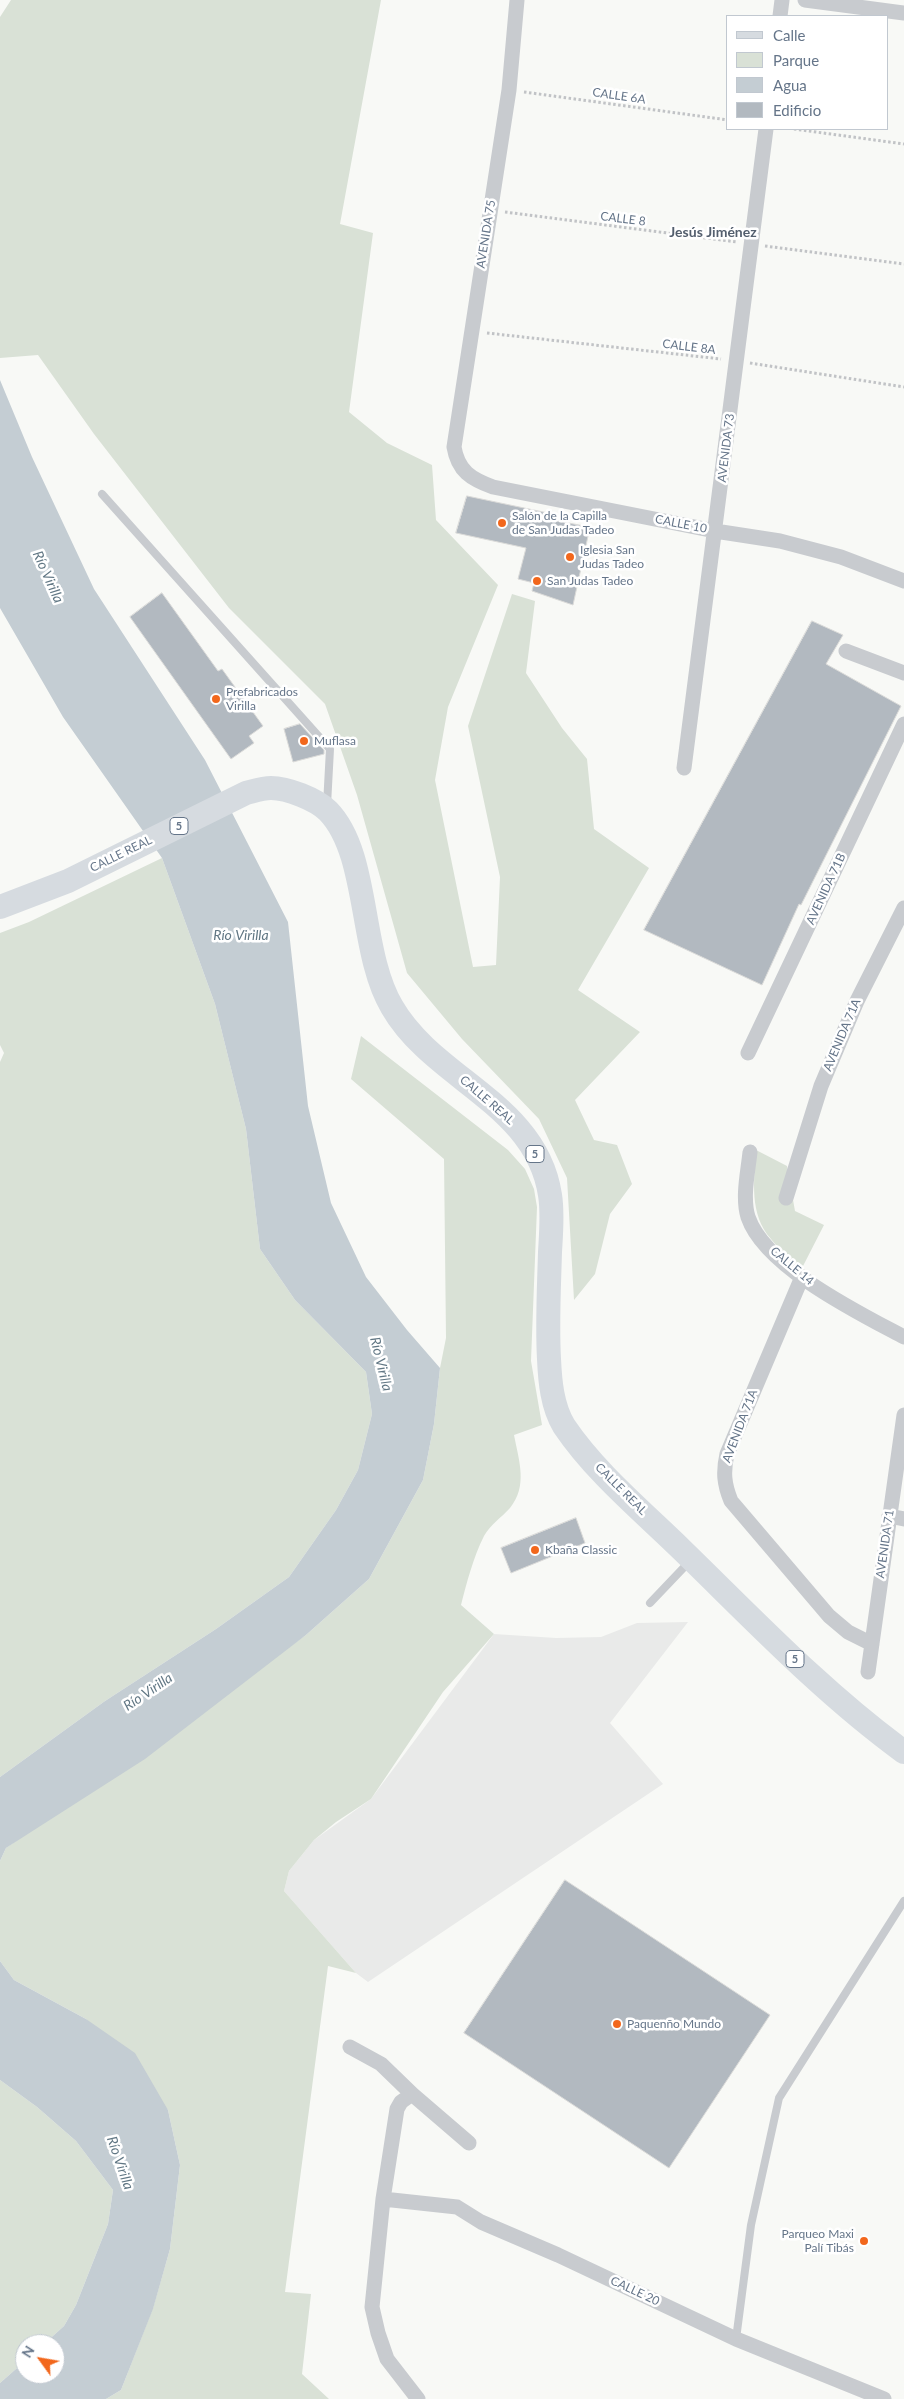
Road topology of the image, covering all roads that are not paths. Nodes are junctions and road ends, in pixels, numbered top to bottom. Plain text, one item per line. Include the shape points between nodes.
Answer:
1 (517, 0) edge
2 (782, 0) edge
3 (805, 0) edge
4 (904, 13) edge
5 (780, 15) edge
6 (766, 130) edge
7 (460, 468) joint
8 (102, 494) dead end
9 (715, 530) junction
10 (904, 582) edge
11 (846, 651) dead end
12 (904, 672) edge
13 (904, 724) edge
14 (684, 768) dead end
15 (327, 809) junction
16 (0, 907) edge
17 (904, 908) edge
18 (748, 1053) dead end
19 (750, 1152) dead end
20 (786, 1198) dead end
21 (802, 1277) junction
22 (904, 1336) edge
23 (904, 1415) edge
24 (888, 1516) junction
25 (904, 1519) edge
26 (692, 1559) junction
27 (650, 1603) dead end
28 (872, 1644) junction
29 (868, 1672) dead end
30 (904, 1752) edge
31 (904, 1901) edge
32 (350, 2046) dead end
33 (412, 2094) junction
34 (469, 2143) dead end
35 (383, 2199) junction
36 (736, 2339) junction
37 (418, 2399) edge
38 (884, 2399) edge

1 - 7 street, AVENIDA 75 via 509,90 454,447
2 - 5 street
3 - 4 street
6 - 9 street, AVENIDA 73
7 - 9 street, CALLE 10 via 477,481 493,487
8 - 15 lane via 330,749
9 - 10 street, CALLE 10 via 810,548 859,563
9 - 14 street, AVENIDA 73
11 - 12 street
13 - 18 street, AVENIDA 71B
15 - 16 main road, CALLE REAL / 5 via 306,798 272,788 246,793 68,881
15 - 26 main road, CALLE REAL / 5 via 339,826 355,863 371,948 390,1005 412,1036 504,1111 540,1162 550,1195 550,1385 562,1423 600,1470
17 - 20 street, AVENIDA 71A via 856,1001 821,1086
19 - 21 street, CALLE 14 via 748,1216 765,1244
21 - 22 street, CALLE 14 via 837,1302
21 - 28 street, AVENIDA 71A via 727,1454 725,1486 732,1500 829,1616 848,1632
23 - 24 street, AVENIDA 71
24 - 25 street
24 - 28 street, AVENIDA 71
26 - 27 lane
26 - 30 main road, CALLE REAL / 5 via 816,1679 866,1724
28 - 29 street, AVENIDA 71
31 - 36 lane via 779,2098 751,2225
32 - 33 street via 381,2064
33 - 34 street
33 - 35 street via 397,2109
35 - 36 street, CALLE 20 via 456,2207 481,2222
35 - 37 street via 372,2307 387,2359
36 - 38 street, CALLE 20

